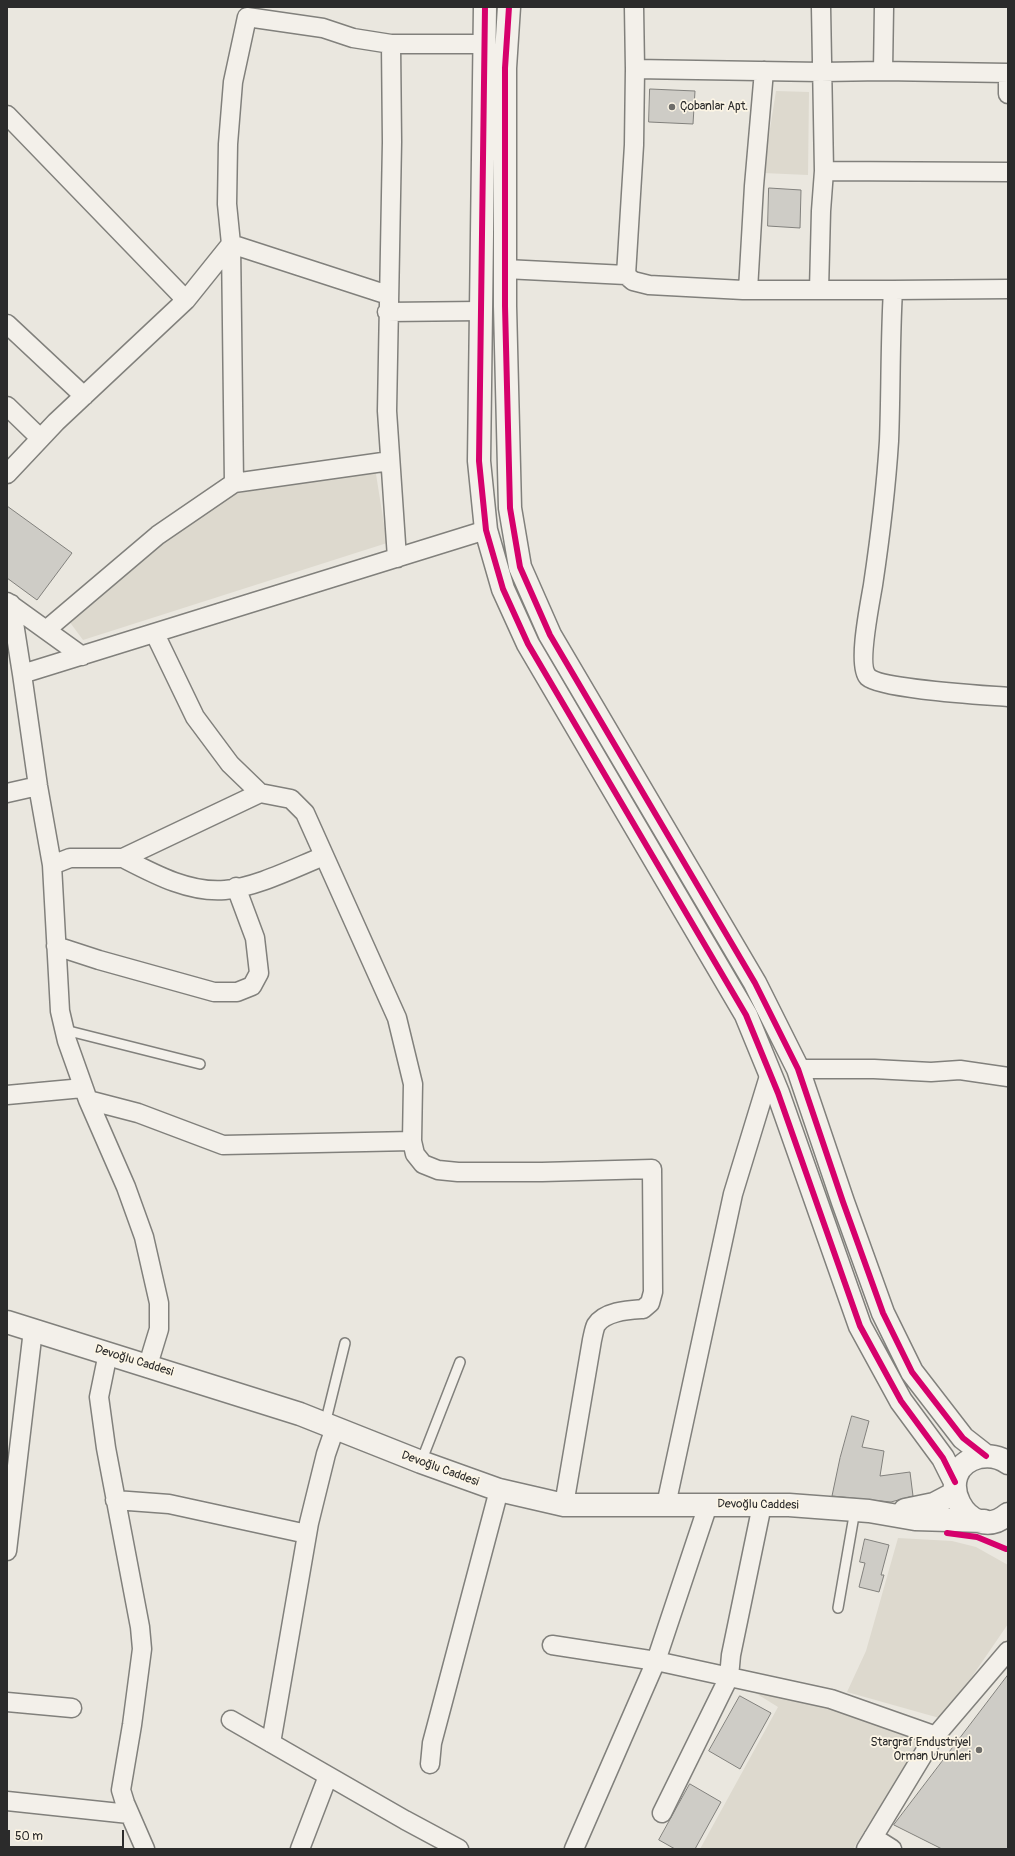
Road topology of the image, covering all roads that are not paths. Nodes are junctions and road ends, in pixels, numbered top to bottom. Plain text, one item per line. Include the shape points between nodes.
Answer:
1 (485, 7) edge
2 (509, 7) edge
3 (634, 7) edge
4 (821, 7) edge
5 (884, 7) edge
6 (391, 44) junction
7 (484, 44) junction
8 (636, 69) junction
9 (764, 70) junction
10 (883, 71) junction
11 (821, 72) junction
12 (1008, 72) edge
13 (1008, 94) edge
14 (7, 115) edge
15 (824, 171) junction
16 (1008, 172) edge
17 (231, 244) junction
18 (505, 269) junction
19 (626, 275) junction
20 (1008, 288) edge
21 (748, 290) junction
22 (819, 290) junction
23 (893, 290) junction
24 (186, 300) junction
25 (388, 304) junction
26 (480, 311) junction
27 (7, 324) edge
28 (84, 396) junction
29 (7, 406) edge
30 (40, 438) junction
31 (390, 462) junction
32 (7, 474) edge
33 (234, 483) junction
34 (486, 530) junction
35 (397, 558) junction
36 (9, 603) edge
37 (46, 630) junction
38 (155, 634) junction
39 (82, 656) junction
40 (22, 674) junction
41 (1008, 697) edge
42 (38, 786) junction
43 (7, 793) edge
44 (260, 793) junction
45 (324, 856) junction
46 (123, 858) junction
47 (52, 866) junction
48 (236, 887) junction
49 (56, 946) junction
50 (64, 1030) junction
51 (200, 1064) dead end
52 (798, 1069) junction
53 (770, 1073) junction
54 (1008, 1077) edge
55 (86, 1094) junction
56 (7, 1095) edge
57 (412, 1141) junction
58 (7, 1322) edge
59 (33, 1330) junction
60 (345, 1343) dead end
61 (108, 1353) junction
62 (460, 1362) dead end
63 (148, 1365) junction
64 (330, 1426) junction
65 (986, 1456) junction
66 (421, 1462) junction
67 (1008, 1464) edge
68 (955, 1487) junction
69 (499, 1490) junction
70 (115, 1500) junction
71 (666, 1505) junction
72 (708, 1505) junction
73 (762, 1505) junction
74 (564, 1506) junction
75 (855, 1510) junction
76 (890, 1513) junction
77 (998, 1522) edge
78 (307, 1534) junction
79 (7, 1551) edge
80 (838, 1608) dead end
81 (552, 1645) dead end
82 (1008, 1650) edge
83 (656, 1661) junction
84 (729, 1677) junction
85 (7, 1702) edge
86 (72, 1708) dead end
87 (231, 1720) dead end
88 (936, 1736) junction
89 (271, 1743) junction
90 (430, 1764) dead end
91 (328, 1776) junction
92 (7, 1801) edge
93 (662, 1813) dead end
94 (130, 1814) junction
95 (870, 1843) edge
96 (145, 1849) edge
97 (300, 1849) edge
98 (459, 1849) edge
99 (574, 1849) edge
100 (892, 1849) edge

1 - 7 street
2 - 18 street via 505,68
3 - 8 street
4 - 11 street
5 - 10 street
6 - 7 street
6 - 17 street via 353,38 323,28 247,17 233,82 228,144 227,204
6 - 25 street via 392,142
7 - 26 street
8 - 9 street
8 - 19 street
9 - 11 street
9 - 21 street
10 - 11 street
10 - 12 street
11 - 15 street
12 - 13 street
14 - 24 street
15 - 16 street
15 - 22 street
17 - 24 street
17 - 25 street
17 - 33 street
18 - 19 street
18 - 52 street via 510,508 520,567 550,635 754,983
19 - 21 street via 633,281 649,285
20 - 23 street
21 - 22 street
22 - 23 street
23 - 41 street via 889,441 882,523 863,666 867,676 873,681 904,687
24 - 28 street
25 - 26 street
25 - 31 street via 387,411
26 - 34 street via 479,461
27 - 28 street
28 - 30 street
29 - 30 street
30 - 32 street
31 - 33 street
31 - 35 street
33 - 37 street via 158,535
34 - 35 street
34 - 53 street via 504,589 528,644 746,1015
35 - 38 street
36 - 37 street
36 - 40 street
37 - 39 street
38 - 39 street
38 - 44 street via 196,717 230,764
39 - 40 street
40 - 42 street
42 - 43 street
42 - 47 street
44 - 45 street via 291,799 305,813
44 - 46 street
45 - 48 street
45 - 57 street via 396,1018 413,1084
46 - 47 street via 70,858
46 - 48 street via 159,876 196,888 224,890
47 - 49 street
48 - 49 street via 255,938 259,973 252,986 237,992 214,992
49 - 50 street via 60,1011
50 - 51 lane
50 - 55 street
52 - 54 street via 931,1072 960,1070
52 - 65 street via 842,1202 883,1314 912,1372 962,1438
53 - 68 street via 860,1326 901,1401 943,1458
53 - 71 street via 732,1194
55 - 56 street
55 - 57 street via 223,1145
55 - 63 street via 144,1237 159,1303 159,1329
57 - 74 street via 415,1154 423,1164 438,1170 542,1172 652,1169 653,1292 650,1303 643,1309 610,1314 596,1325 590,1347
58 - 59 street, Devoğlu Caddesi
59 - 61 street, Devoğlu Caddesi
59 - 79 street
60 - 64 lane
61 - 63 street, Devoğlu Caddesi
61 - 70 street via 99,1397
62 - 66 lane
63 - 64 street, Devoğlu Caddesi via 292,1411
64 - 66 street, Devoğlu Caddesi
64 - 78 street
65 - 67 street via 996,1457
65 - 68 street via 975,1458 966,1464 959,1472
66 - 69 street, Devoğlu Caddesi
68 - 76 street via 934,1504
68 - 77 street via 958,1503 964,1512 973,1518
69 - 74 street, Devoğlu Caddesi
69 - 90 street via 432,1743
70 - 78 street via 169,1504
70 - 94 street via 142,1649 121,1790
71 - 72 street, Devoğlu Caddesi
71 - 74 street, Devoğlu Caddesi
72 - 73 street, Devoğlu Caddesi
72 - 83 street
73 - 75 street, Devoğlu Caddesi
73 - 84 street via 731,1655
75 - 76 street, Devoğlu Caddesi
75 - 80 lane
76 - 77 street via 915,1519
78 - 89 street
81 - 83 street
82 - 88 street
83 - 84 street
83 - 99 street
84 - 88 street via 831,1699
84 - 93 street
85 - 86 street
87 - 89 street
88 - 95 street
89 - 91 street
91 - 97 street
91 - 98 street
92 - 94 street
94 - 96 street
95 - 100 street

